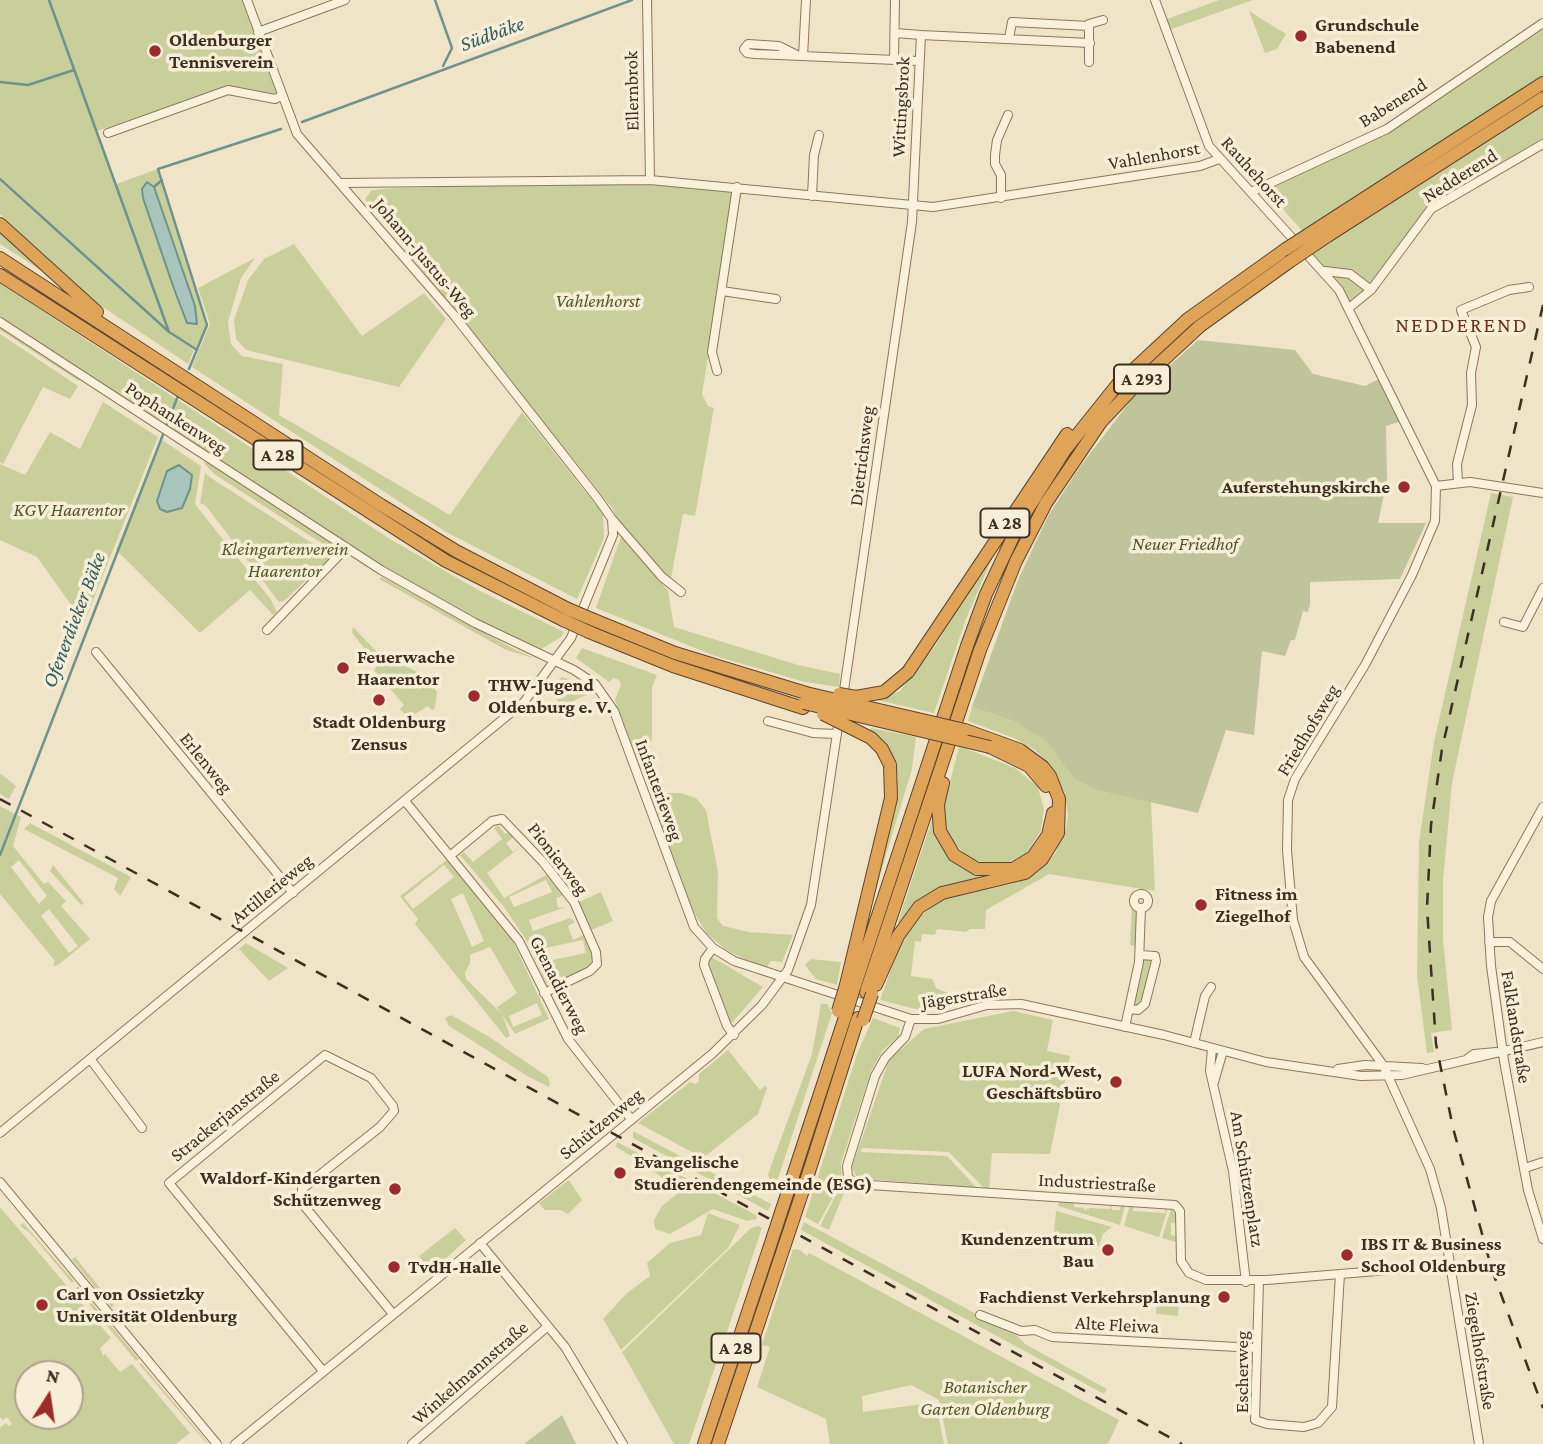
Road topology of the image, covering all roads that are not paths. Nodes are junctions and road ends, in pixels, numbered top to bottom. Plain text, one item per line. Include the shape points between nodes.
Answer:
1 (247, 0) edge
2 (345, 0) edge
3 (647, 0) edge
4 (806, 0) edge
5 (895, 0) edge
6 (1155, 0) edge
7 (1102, 20) dead end
8 (1543, 23) edge
9 (1089, 26) junction
10 (258, 32) junction
11 (895, 33) junction
12 (921, 34) junction
13 (1009, 38) junction
14 (1090, 43) junction
15 (800, 56) junction
16 (894, 60) junction
17 (919, 61) junction
18 (1089, 62) dead end
19 (1543, 83) edge
20 (281, 96) junction
21 (1543, 98) edge
22 (1008, 115) dead end
23 (108, 132) dead end
24 (819, 135) dead end
25 (1543, 144) edge
26 (1219, 159) junction
27 (650, 180) junction
28 (341, 183) junction
29 (737, 187) junction
30 (1251, 192) junction
31 (812, 196) junction
32 (1001, 198) junction
33 (913, 207) junction
34 (0, 224) edge
35 (1325, 231) junction
36 (1287, 256) junction
37 (0, 258) edge
38 (1325, 271) junction
39 (0, 275) edge
40 (1529, 287) dead end
41 (1371, 290) junction
42 (722, 291) junction
43 (776, 299) dead end
44 (1349, 308) junction
45 (0, 322) edge
46 (119, 335) junction
47 (717, 371) dead end
48 (1117, 385) junction
49 (1458, 483) junction
50 (1436, 486) junction
51 (1543, 493) edge
52 (612, 519) junction
53 (346, 548) junction
54 (1543, 588) edge
55 (681, 592) dead end
56 (566, 615) junction
57 (1504, 622) dead end
58 (591, 626) junction
59 (267, 630) dead end
60 (96, 652) dead end
61 (555, 662) junction
62 (747, 689) joint
63 (805, 698) junction
64 (841, 709) joint
65 (768, 721) dead end
66 (836, 734) junction
67 (949, 743) junction
68 (992, 743) junction
69 (405, 800) junction
70 (1543, 807) edge
71 (1540, 822) edge
72 (451, 855) junction
73 (293, 893) junction
74 (1141, 908) dead end
75 (1489, 942) junction
76 (713, 948) junction
77 (1140, 955) junction
78 (1543, 969) edge
79 (783, 978) junction
80 (1211, 987) dead end
81 (544, 993) junction
82 (855, 1002) junction
83 (1129, 1009) junction
84 (911, 1019) junction
85 (1125, 1027) junction
86 (734, 1035) junction
87 (1194, 1042) junction
88 (1543, 1042) edge
89 (1212, 1048) junction
90 (1223, 1051) junction
91 (1499, 1051) junction
92 (91, 1060) junction
93 (1382, 1065) junction
94 (1422, 1068) junction
95 (1335, 1070) junction
96 (1389, 1076) junction
97 (1214, 1082) junction
98 (631, 1119) junction
99 (142, 1128) dead end
100 (0, 1133) edge
101 (1543, 1162) edge
102 (1525, 1168) junction
103 (0, 1182) edge
104 (1543, 1239) edge
105 (480, 1243) junction
106 (1450, 1265) junction
107 (1340, 1274) junction
108 (1259, 1281) junction
109 (1246, 1282) junction
110 (393, 1314) junction
111 (980, 1315) dead end
112 (548, 1326) junction
113 (1256, 1348) junction
114 (323, 1371) junction
115 (217, 1444) edge
116 (235, 1444) edge
117 (412, 1444) edge
118 (623, 1444) edge
119 (704, 1444) edge
120 (719, 1444) edge
121 (1479, 1444) edge

1 - 10 street, Johann-Justus-Weg
2 - 10 street
3 - 27 street, Ellernbrok
4 - 15 street
5 - 11 street, Wittingsbrok
6 - 26 street, Rauhehorst via 1201,130
7 - 9 street
8 - 30 street, Babenend via 1387,128
9 - 13 street via 1012,22
9 - 14 street
10 - 20 street, Johann-Justus-Weg
11 - 12 street, Wittingsbrok
11 - 16 street, Wittingsbrok
12 - 13 street
12 - 17 street, Wittingsbrok
13 - 14 street
14 - 18 street
15 - 15 street via 775,46 748,44 744,49 747,53
15 - 16 street
16 - 17 street
17 - 33 street, Wittingsbrok
19 - 35 highway, A 293
20 - 23 street via 275,99 228,90
20 - 28 street, Johann-Justus-Weg via 297,134
21 - 35 highway, A 293
22 - 32 street via 995,155
24 - 31 street
25 - 41 street, Nedderend via 1431,209
26 - 30 street, Rauhehorst
26 - 32 street, Vahlenhorst via 1200,166
27 - 28 street, Vahlenhorst
27 - 29 street, Vahlenhorst
28 - 52 street, Johann-Justus-Weg via 453,314
29 - 31 street, Vahlenhorst
29 - 42 street
30 - 38 street, Rauhehorst
31 - 33 street, Vahlenhorst
32 - 33 street, Vahlenhorst
33 - 64 street, Dietrichsweg
34 - 46 highway
35 - 36 highway, A 293, bridge
36 - 48 highway, A 293 via 1188,319
36 - 67 highway, A 293 via 1170,352 1101,422 1071,463 1016,561
37 - 46 highway, A 28
38 - 41 street via 1350,274
38 - 44 street, Rauhehorst
39 - 56 highway, A 28 via 446,561
40 - 49 street via 1508,290 1461,310 1476,347 1472,405 1456,470
41 - 44 street, Nedderend
42 - 43 street
42 - 47 street via 712,352
44 - 50 street, Rauhehorst
45 - 53 street, Pophankenweg
46 - 56 highway, A 28 via 456,551
48 - 63 highway, A 28, bridge via 1092,404 1052,453 908,672 884,692 869,696
48 - 82 highway, A 293 via 1044,482 986,594
49 - 50 street
49 - 51 street
50 - 93 street, Friedhofsweg via 1435,521 1425,546 1365,665 1298,771 1287,810 1291,901 1304,957
52 - 55 street, Johann-Justus-Weg via 662,577
52 - 61 street via 613,535 595,584
53 - 59 street
53 - 61 street, Pophankenweg via 455,613
54 - 57 street via 1523,626
56 - 58 highway, A 28, bridge
58 - 62 highway, A 28 via 652,659
58 - 63 highway, A 28 via 781,686
60 - 73 street, Erlenweg
61 - 69 street, Artillerieweg via 524,702
61 - 76 street, Infanterieweg via 589,680 611,704 688,915
62 - 63 highway, A 293
63 - 68 highway, A 293, bridge
63 - 82 highway, A 28, bridge via 864,733 882,749 890,765 891,798
64 - 66 street, Schützenweg
65 - 66 street
66 - 79 street, Schützenweg via 811,905
67 - 68 highway, A 293 via 938,805 940,831 954,855 966,864 1001,871 1023,864 1040,850 1051,824 1052,805 1046,785 1034,771
67 - 82 highway, A 293
68 - 82 highway, A 28 via 1033,758 1050,776 1061,811 1054,843 1025,873 942,893 919,907
69 - 72 street, Grenadierweg
69 - 73 street, Artillerieweg
70 - 71 street, Falklandstraße
71 - 75 street, Falklandstraße via 1489,906
72 - 81 street, Grenadierweg via 519,941
72 - 81 street, Pionierweg via 492,821 502,819 574,902 597,964
73 - 92 street, Artillerieweg
74 - 77 street
75 - 78 street via 1510,942
75 - 91 street, Falklandstraße
76 - 79 street, Infanterieweg via 734,961
76 - 86 street via 705,959 719,1007
77 - 83 street
77 - 83 street via 1154,955 1156,961 1145,1004 1138,1010
79 - 82 street, Jägerstraße
79 - 86 street, Schützenweg
80 - 87 street
81 - 98 street, Grenadierweg via 568,1039
82 - 84 street, Jägerstraße
82 - 119 highway, A 28, bridge via 823,1059 824,1079
82 - 120 highway, A 28, bridge via 853,1032
83 - 85 street
84 - 85 street, Jägerstraße via 939,1019 1012,1003
84 - 109 street, Industriestraße via 905,1037 875,1076 847,1166 850,1180 861,1186 1175,1205 1180,1211 1179,1255 1189,1273 1206,1280
85 - 87 street, Jägerstraße
86 - 98 street, Schützenweg
87 - 89 street, Jägerstraße
88 - 91 street
89 - 90 street, Jägerstraße
89 - 97 street, Am Schützenplatz via 1209,1064
90 - 95 street, Jägerstraße via 1289,1066
90 - 97 street, Am Schützenplatz
91 - 94 street
91 - 102 street, Falklandstraße
92 - 99 street
92 - 100 street, Artillerieweg
93 - 94 street, Jägerstraße
93 - 95 street, Jägerstraße
93 - 96 street, Ziegelhofstraße
94 - 96 street, Jägerstraße
95 - 96 street, Jägerstraße
96 - 106 street, Ziegelhofstraße via 1430,1169
97 - 109 street, Am Schützenplatz via 1233,1171
98 - 105 street, Schützenweg
101 - 102 street
102 - 104 street, Falklandstraße
103 - 115 street
105 - 110 street, Schützenweg
105 - 112 street
106 - 107 street, Industriestraße
106 - 121 street, Ziegelhofstraße
107 - 108 street, Industriestraße
107 - 113 street, Escherweg via 1332,1408 1323,1420 1312,1426 1259,1423 1254,1415
108 - 109 street, Industriestraße
108 - 113 street, Escherweg
110 - 114 street, Schützenweg
110 - 114 street, Strackerjanstraße via 301,1202 302,1189 393,1116 393,1106 371,1077 326,1055 169,1183
111 - 113 street, Alte Fleiwa via 1052,1337
112 - 117 street, Winkelmannstraße
112 - 118 street
114 - 116 street, Schützenweg

